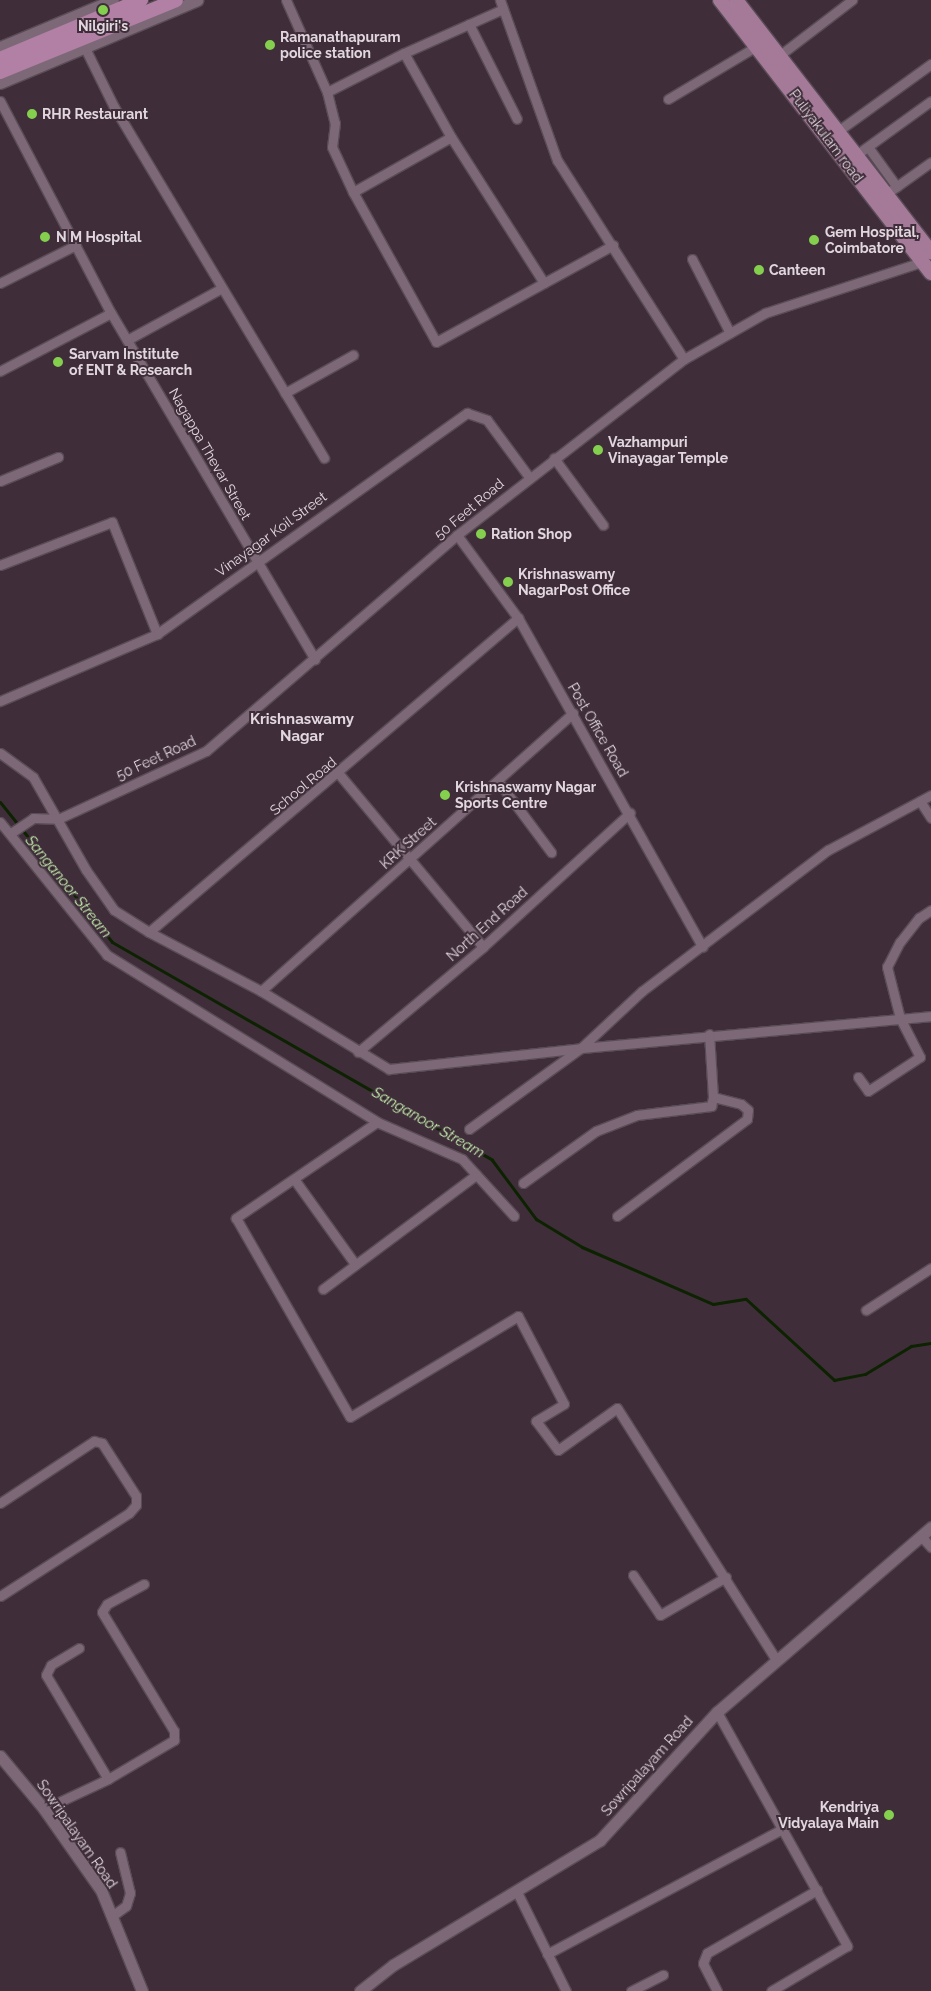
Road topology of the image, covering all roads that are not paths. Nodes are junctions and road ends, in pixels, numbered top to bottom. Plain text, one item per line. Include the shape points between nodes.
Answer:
1 (113, 0) edge
2 (141, 0) edge
3 (176, 0) edge
4 (197, 0) edge
5 (286, 0) edge
6 (720, 0) edge
7 (736, 0) edge
8 (852, 0) edge
9 (501, 4) edge
10 (469, 24) junction
11 (84, 46) junction
12 (757, 46) junction
13 (0, 47) edge
14 (404, 53) junction
15 (780, 55) junction
16 (0, 59) edge
17 (931, 64) edge
18 (0, 72) edge
19 (0, 83) edge
20 (327, 92) junction
21 (668, 99) dead end
22 (931, 101) edge
23 (0, 102) edge
24 (517, 119) dead end
25 (838, 131) junction
26 (451, 137) junction
27 (862, 151) junction
28 (931, 162) edge
29 (892, 191) junction
30 (353, 192) junction
31 (76, 245) junction
32 (613, 245) junction
33 (927, 256) edge
34 (692, 259) dead end
35 (0, 283) edge
36 (544, 283) junction
37 (220, 289) junction
38 (111, 313) junction
39 (730, 333) junction
40 (127, 340) junction
41 (353, 355) dead end
42 (684, 359) junction
43 (0, 371) edge
44 (285, 393) junction
45 (58, 457) dead end
46 (324, 458) dead end
47 (554, 458) junction
48 (529, 477) junction
49 (0, 481) edge
50 (603, 525) dead end
51 (457, 536) junction
52 (256, 561) junction
53 (0, 565) edge
54 (518, 618) junction
55 (157, 634) junction
56 (315, 659) junction
57 (0, 701) edge
58 (573, 714) junction
59 (0, 753) edge
60 (339, 774) junction
61 (498, 781) junction
62 (931, 795) edge
63 (920, 801) junction
64 (630, 813) junction
65 (931, 818) edge
66 (58, 819) junction
67 (0, 822) edge
68 (11, 833) junction
69 (551, 852) dead end
70 (412, 858) junction
71 (931, 910) edge
72 (149, 932) junction
73 (703, 946) junction
74 (483, 947) junction
75 (261, 991) junction
76 (931, 1016) edge
77 (900, 1018) junction
78 (709, 1034) junction
79 (581, 1048) junction
80 (358, 1052) junction
81 (858, 1077) dead end
82 (713, 1097) junction
83 (377, 1122) junction
84 (470, 1129) dead end
85 (476, 1175) junction
86 (294, 1179) junction
87 (523, 1183) dead end
88 (514, 1216) dead end
89 (617, 1216) dead end
90 (355, 1264) junction
91 (931, 1268) edge
92 (323, 1289) dead end
93 (866, 1310) dead end
94 (0, 1503) edge
95 (931, 1527) edge
96 (921, 1536) junction
97 (931, 1547) edge
98 (633, 1574) dead end
99 (726, 1577) junction
100 (144, 1584) dead end
101 (0, 1596) edge
102 (79, 1648) dead end
103 (777, 1661) junction
104 (717, 1712) junction
105 (0, 1756) edge
106 (108, 1779) junction
107 (44, 1810) junction
108 (784, 1828) junction
109 (120, 1852) dead end
110 (516, 1890) junction
111 (817, 1890) junction
112 (112, 1916) junction
113 (547, 1954) junction
114 (663, 1974) dead end
115 (142, 1991) edge
116 (360, 1991) edge
117 (566, 1991) edge
118 (631, 1991) edge
119 (717, 1991) edge
120 (771, 1991) edge

1 - 13 street
2 - 16 highway
3 - 18 highway
4 - 11 street
5 - 20 street
6 - 12 main road, Puliyakulam road
7 - 15 main road, Puliyakulam road
8 - 15 street
9 - 10 street
9 - 32 street via 557,160
10 - 14 street
10 - 24 street
11 - 19 street
11 - 37 street via 114,107
12 - 21 street
12 - 33 main road, Puliyakulam road
14 - 20 street
14 - 26 street
15 - 25 main road, Puliyakulam road
17 - 25 street
20 - 30 street via 335,123 332,147
22 - 27 street
23 - 31 street, Nagappa Thevar Street
25 - 27 main road, Puliyakulam road
26 - 30 street
26 - 36 street
27 - 29 main road, Puliyakulam road
28 - 29 street
29 - 33 main road, Puliyakulam road
30 - 36 street via 436,342
31 - 35 street
31 - 38 street, Nagappa Thevar Street
32 - 36 street
32 - 42 street
33 - 39 street, 50 Feet Road via 765,313
34 - 39 street
37 - 40 street
37 - 44 street
38 - 40 street, Nagappa Thevar Street
38 - 43 street
39 - 42 street, 50 Feet Road
40 - 52 street, Nagappa Thevar Street
41 - 44 street
42 - 47 street, 50 Feet Road
44 - 46 street
45 - 49 street
47 - 48 street, 50 Feet Road
47 - 50 street
48 - 51 street, 50 Feet Road
48 - 52 street, Vinayagar Koil Street via 487,420 467,413
51 - 54 street, Post Office Road
51 - 56 street, 50 Feet Road
52 - 55 street, Vinayagar Koil Street
52 - 56 street, Nagappa Thevar Street
53 - 55 street via 112,522
54 - 58 street, Post Office Road
54 - 60 street, School Road
55 - 57 street, Vinayagar Koil Street
56 - 66 street, 50 Feet Road via 206,751
58 - 61 street, KRK Street
58 - 64 street, Post Office Road
59 - 66 street via 33,777
60 - 70 street
60 - 72 street, School Road
61 - 69 street
61 - 70 street, KRK Street
62 - 63 street
63 - 65 street
63 - 73 street via 828,850
64 - 73 street, Post Office Road
64 - 74 street, North End Road
66 - 68 street via 33,818
66 - 72 street via 86,870 114,910
67 - 68 street
68 - 83 street via 107,955
70 - 74 street
70 - 75 street, KRK Street
71 - 77 street via 919,918 900,942 887,967
72 - 75 street
73 - 79 street via 642,992
74 - 80 street, North End Road
75 - 80 street
76 - 77 street
77 - 78 street
77 - 81 street via 920,1057 868,1092
78 - 79 street
78 - 82 street
79 - 80 street via 389,1069
79 - 84 street
82 - 87 street via 711,1106 637,1115 596,1131
82 - 89 street via 741,1104 748,1110 747,1119
83 - 85 street via 462,1159
83 - 86 street
85 - 88 street
85 - 90 street
86 - 90 street
86 - 99 street via 236,1218 350,1417 518,1316 564,1404 536,1421 558,1450 616,1408
90 - 92 street
91 - 93 street
94 - 101 street via 94,1441 102,1443 136,1496 136,1505 129,1513
95 - 96 street, Sowripalayam Road
96 - 97 street
96 - 103 street, Sowripalayam Road
98 - 99 street via 660,1615
99 - 103 street
100 - 106 street via 107,1604 102,1612 174,1731 174,1740 164,1749
102 - 106 street via 50,1665 46,1675
103 - 104 street, Sowripalayam Road
104 - 108 street
104 - 110 street, Sowripalayam Road via 600,1840
105 - 107 street, Sowripalayam Road
106 - 107 street
107 - 112 street, Sowripalayam Road via 100,1890
108 - 111 street
108 - 113 street
109 - 112 street via 130,1893 126,1906
110 - 113 street
110 - 116 street, Sowripalayam Road via 393,1965
111 - 119 street via 707,1953 703,1963
111 - 120 street via 847,1946
112 - 115 street, Sowripalayam Road
113 - 117 street
114 - 118 street

